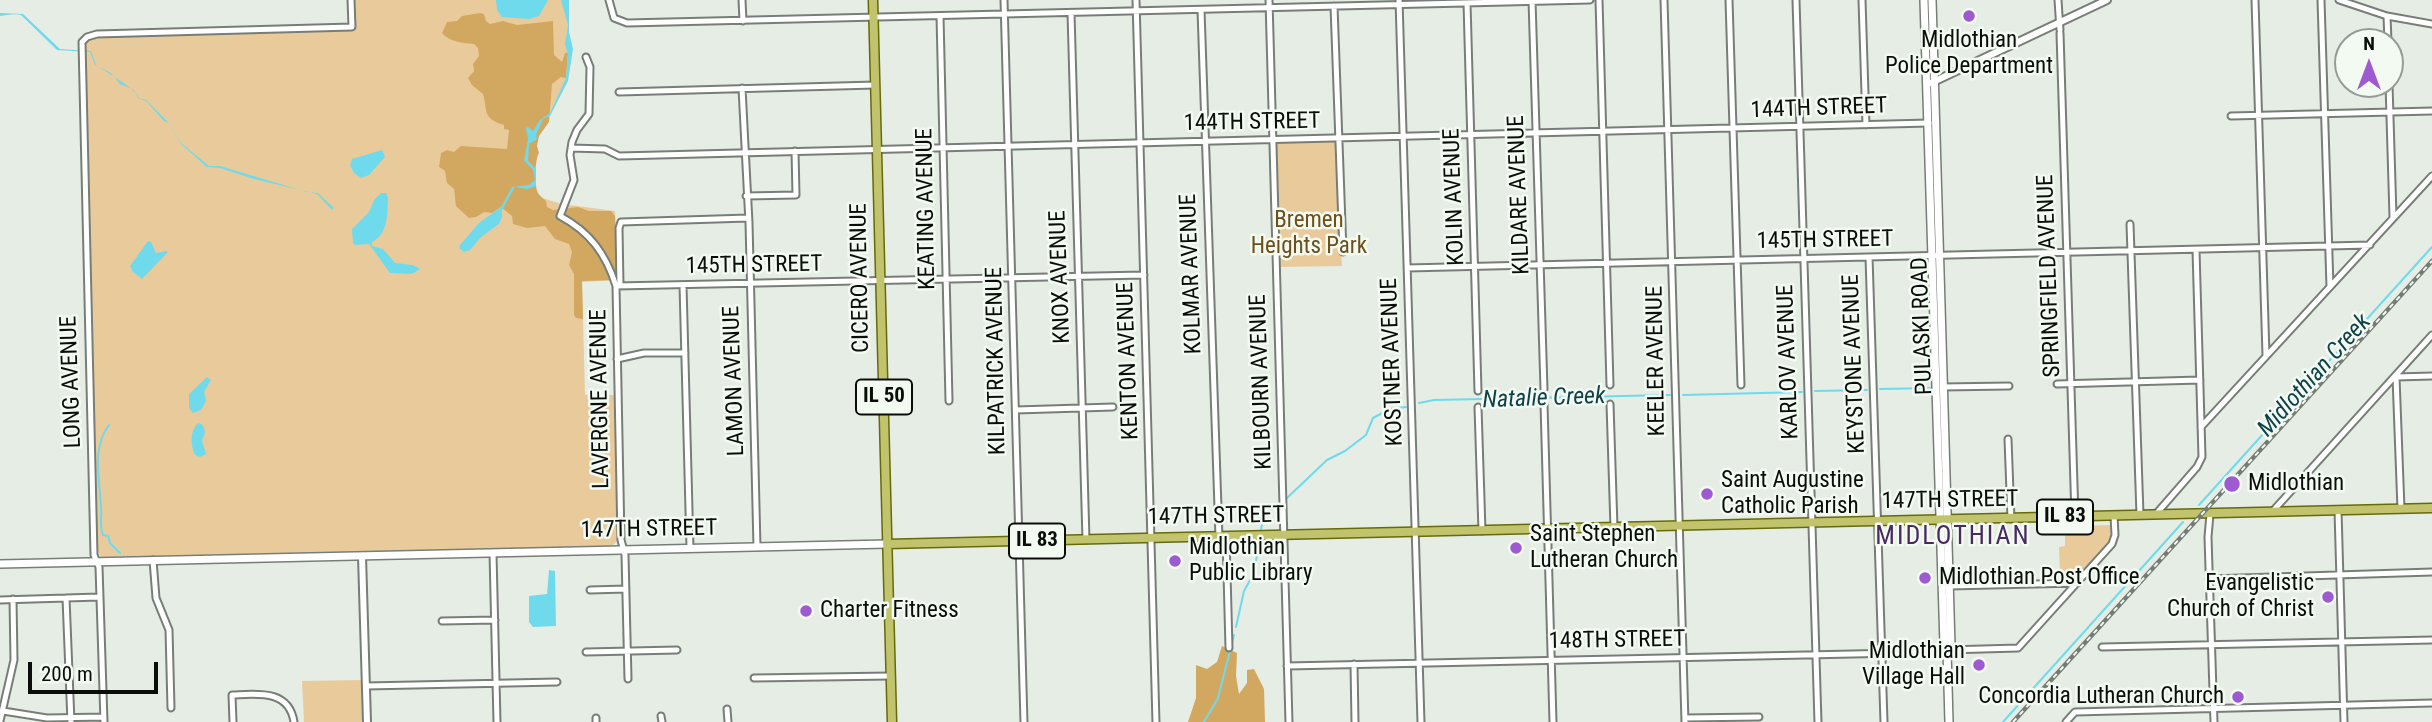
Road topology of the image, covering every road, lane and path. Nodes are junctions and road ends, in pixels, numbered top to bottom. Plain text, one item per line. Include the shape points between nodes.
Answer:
1 (351, 0) edge
2 (609, 0) edge
3 (742, 0) edge
4 (873, 0) edge
5 (1004, 0) edge
6 (1136, 0) edge
7 (1269, 0) edge
8 (1590, 0) edge
9 (1598, 0) edge
10 (1664, 0) edge
11 (1729, 0) edge
12 (1796, 0) edge
13 (1861, 0) edge
14 (1924, 0) edge
15 (1932, 0) edge
16 (2058, 0) edge
17 (2107, 0) edge
18 (2255, 0) edge
19 (2321, 0) edge
20 (2339, 0) edge
21 (1532, 1) edge
22 (1399, 2) edge
23 (1466, 3) junction
24 (1334, 6) junction
25 (1269, 8) junction
26 (1201, 10) junction
27 (1136, 11) junction
28 (1071, 13) junction
29 (1005, 15) junction
30 (940, 16) junction
31 (2387, 16) junction
32 (874, 18) junction
33 (743, 21) junction
34 (2432, 24) edge
35 (2387, 28) edge
36 (2060, 29) junction
37 (586, 57) dead end
38 (1935, 82) junction
39 (875, 85) junction
40 (1926, 85) junction
41 (742, 88) junction
42 (619, 92) dead end
43 (2390, 98) edge
44 (2432, 111) edge
45 (2390, 112) junction
46 (2326, 114) junction
47 (2231, 116) dead end
48 (2259, 116) junction
49 (1932, 123) junction
50 (1866, 125) junction
51 (1800, 127) junction
52 (1734, 128) junction
53 (1667, 129) junction
54 (1602, 132) junction
55 (1536, 133) junction
56 (1470, 135) junction
57 (1403, 136) junction
58 (1339, 138) junction
59 (1273, 140) junction
60 (1205, 141) junction
61 (1141, 143) junction
62 (1074, 144) junction
63 (1009, 146) junction
64 (943, 147) junction
65 (571, 148) junction
66 (877, 149) junction
67 (794, 151) junction
68 (745, 152) junction
69 (2432, 176) edge
70 (746, 196) junction
71 (748, 218) junction
72 (2393, 219) junction
73 (2130, 224) dead end
74 (2370, 245) junction
75 (2328, 246) junction
76 (2263, 248) junction
77 (2196, 250) junction
78 (1343, 252) dead end
79 (2131, 252) junction
80 (2066, 253) junction
81 (1869, 257) junction
82 (1936, 257) junction
83 (1804, 259) junction
84 (1738, 260) junction
85 (1672, 262) junction
86 (1606, 264) junction
87 (1540, 265) junction
88 (1474, 267) junction
89 (1407, 268) junction
90 (1144, 275) junction
91 (1078, 276) junction
92 (1012, 278) junction
93 (946, 279) junction
94 (881, 281) junction
95 (750, 283) junction
96 (683, 285) junction
97 (618, 286) junction
98 (2330, 288) junction
99 (2432, 335) edge
100 (685, 353) junction
101 (2266, 355) junction
102 (617, 359) junction
103 (2432, 376) edge
104 (2396, 377) junction
105 (2200, 380) junction
106 (2136, 382) junction
107 (2057, 384) dead end
108 (2071, 384) junction
109 (1610, 385) dead end
110 (1741, 385) dead end
111 (2009, 386) dead end
112 (1940, 387) junction
113 (1544, 388) dead end
114 (1478, 391) dead end
115 (949, 401) dead end
116 (1544, 404) dead end
117 (1610, 404) dead end
118 (1114, 407) dead end
119 (1478, 407) dead end
120 (1082, 408) junction
121 (1016, 410) junction
122 (2201, 427) junction
123 (2008, 439) dead end
124 (2432, 508) edge
125 (2401, 509) junction
126 (2338, 510) junction
127 (2271, 512) junction
128 (2210, 514) junction
129 (2156, 515) junction
130 (2114, 516) junction
131 (2140, 516) junction
132 (2075, 517) junction
133 (2011, 519) junction
134 (1944, 520) junction
135 (1878, 522) junction
136 (1812, 523) junction
137 (1679, 526) junction
138 (1614, 528) junction
139 (1548, 529) junction
140 (1482, 531) junction
141 (1415, 532) junction
142 (1283, 535) junction
143 (1222, 536) junction
144 (1151, 538) junction
145 (1086, 540) junction
146 (1018, 541) junction
147 (887, 544) junction
148 (757, 547) junction
149 (690, 548) junction
150 (623, 550) junction
151 (493, 553) junction
152 (362, 556) junction
153 (153, 560) junction
154 (97, 561) junction
155 (0, 564) edge
156 (2432, 572) edge
157 (2340, 575) junction
158 (2210, 579) junction
159 (2078, 583) junction
160 (1949, 586) junction
161 (625, 589) junction
162 (590, 590) dead end
163 (99, 597) junction
164 (66, 598) junction
165 (13, 599) junction
166 (0, 600) edge
167 (495, 620) junction
168 (442, 621) dead end
169 (2432, 640) edge
170 (2342, 642) junction
171 (2211, 644) junction
172 (2102, 647) dead end
173 (1228, 648) dead end
174 (677, 650) dead end
175 (627, 651) junction
176 (1947, 651) junction
177 (586, 652) dead end
178 (1882, 653) junction
179 (1816, 654) junction
180 (1683, 657) junction
181 (1552, 660) junction
182 (1419, 663) junction
183 (1354, 664) junction
184 (1287, 666) junction
185 (891, 676) junction
186 (754, 678) dead end
187 (628, 679) dead end
188 (557, 682) dead end
189 (496, 684) junction
190 (366, 686) junction
191 (2432, 703) edge
192 (2344, 705) junction
193 (171, 708) dead end
194 (727, 709) dead end
195 (2213, 709) junction
196 (3, 711) junction
197 (1759, 717) dead end
198 (71, 720) edge
199 (104, 720) edge
200 (1685, 720) edge
201 (0, 721) edge
202 (233, 722) edge
203 (295, 722) edge
204 (367, 722) edge
205 (497, 722) edge
206 (728, 722) edge
207 (892, 722) edge
208 (1024, 722) edge
209 (1156, 722) edge
210 (1289, 722) edge
211 (1356, 722) edge
212 (1421, 722) edge
213 (1553, 722) edge
214 (1818, 722) edge
215 (1884, 722) edge
216 (1949, 722) edge
217 (2066, 722) edge
218 (2214, 722) edge
219 (2344, 722) edge

1 - 154 street, LONG AVENUE via 352,27 94,35 81,46
2 - 33 street via 614,18 626,23
3 - 33 street
4 - 32 main road, CICERO AVENUE / IL 50
5 - 29 street, KILPATRICK AVENUE
6 - 27 street, KENTON AVENUE
7 - 25 street, KILBOURN AVENUE
8 - 21 street
9 - 54 street
10 - 53 street, KEELER AVENUE
11 - 52 street
12 - 51 street, KARLOV AVENUE
13 - 50 street
14 - 40 main road, PULASKI ROAD
15 - 38 main road, PULASKI ROAD
16 - 36 street, SPRINGFIELD AVENUE
17 - 36 street
18 - 48 street
19 - 46 street
20 - 31 street
21 - 23 street
21 - 55 street, KILDARE AVENUE
22 - 23 street
22 - 24 street
22 - 57 street, KOSTNER AVENUE
23 - 56 street, KOLIN AVENUE
24 - 25 street
24 - 58 street
25 - 26 street
25 - 59 street, KILBOURN AVENUE
26 - 27 street
26 - 60 street, KOLMAR AVENUE
27 - 28 street
27 - 61 street, KENTON AVENUE
28 - 29 street
28 - 62 street, KNOX AVENUE
29 - 30 street
29 - 63 street, KILPATRICK AVENUE
30 - 32 street
30 - 64 street, KEATING AVENUE
31 - 34 street
31 - 35 street
32 - 33 street
32 - 39 main road, CICERO AVENUE / IL 50
36 - 38 street
36 - 80 street, SPRINGFIELD AVENUE
37 - 65 street via 589,114
38 - 40 street
38 - 49 main road, PULASKI ROAD
39 - 41 street
39 - 66 main road, CICERO AVENUE / IL 50
40 - 49 main road, PULASKI ROAD
41 - 42 street
41 - 68 street, LAMON AVENUE
43 - 45 street
44 - 45 street
45 - 46 street
45 - 72 street
46 - 48 street
46 - 75 street
47 - 48 street
48 - 76 street
49 - 50 street, 144TH STREET
49 - 82 main road, PULASKI ROAD
50 - 51 street, 144TH STREET
51 - 52 street, 144TH STREET
51 - 83 street, KARLOV AVENUE
52 - 53 street, 144TH STREET
52 - 84 street
53 - 54 street, 144TH STREET
53 - 85 street, KEELER AVENUE
54 - 55 street, 144TH STREET
54 - 86 street
55 - 56 street, 144TH STREET
55 - 87 street, KILDARE AVENUE
56 - 57 street, 144TH STREET
56 - 88 street, KOLIN AVENUE
57 - 58 street, 144TH STREET
57 - 89 street, KOSTNER AVENUE
58 - 59 street, 144TH STREET
58 - 78 street
59 - 60 street, 144TH STREET
59 - 142 street, KILBOURN AVENUE
60 - 61 street, 144TH STREET
60 - 143 street, KOLMAR AVENUE
61 - 62 street, 144TH STREET
61 - 90 street, KENTON AVENUE
62 - 63 street, 144TH STREET
62 - 91 street, KNOX AVENUE
63 - 64 street, 144TH STREET
63 - 92 street, KILPATRICK AVENUE
64 - 66 street, 144TH STREET
64 - 93 street, KEATING AVENUE
65 - 68 street, 144TH STREET via 605,149 619,156
65 - 97 street via 573,183 560,216 601,249
66 - 67 street, 144TH STREET
66 - 94 main road, CICERO AVENUE / IL 50
67 - 68 street, 144TH STREET
67 - 70 street via 796,195
68 - 70 street, LAMON AVENUE
69 - 72 street
70 - 71 street, LAMON AVENUE
71 - 95 street, LAMON AVENUE
71 - 97 street, LAVERGNE AVENUE via 621,222
72 - 74 street
73 - 79 street
74 - 75 street, 145TH STREET
74 - 98 street
75 - 76 street, 145TH STREET
75 - 98 street
76 - 77 street, 145TH STREET
76 - 101 street
77 - 79 street, 145TH STREET
77 - 105 street
79 - 80 street, 145TH STREET
79 - 106 street
80 - 82 street, 145TH STREET
80 - 108 street, SPRINGFIELD AVENUE
81 - 82 street, 145TH STREET
81 - 83 street, 145TH STREET
81 - 135 street, KEYSTONE AVENUE
82 - 112 main road, PULASKI ROAD
83 - 84 street, 145TH STREET
83 - 136 street, KARLOV AVENUE
84 - 85 street, 145TH STREET
84 - 110 street
85 - 86 street, 145TH STREET
85 - 137 street, KEELER AVENUE
86 - 87 street, 145TH STREET
86 - 109 street
87 - 88 street, 145TH STREET
87 - 113 street, KILDARE AVENUE
88 - 89 street, 145TH STREET
88 - 114 street, KOLIN AVENUE
89 - 141 street, KOSTNER AVENUE
90 - 91 street, 145TH STREET
90 - 144 street, KENTON AVENUE
91 - 92 street, 145TH STREET
91 - 120 street, KNOX AVENUE
92 - 93 street, 145TH STREET
92 - 121 street, KILPATRICK AVENUE
93 - 94 street, 145TH STREET
93 - 115 street, KEATING AVENUE
94 - 95 street, 145TH STREET
94 - 147 main road, CICERO AVENUE / IL 50
95 - 96 street, 145TH STREET
95 - 148 street, LAMON AVENUE
96 - 97 street, 145TH STREET
96 - 100 street
97 - 102 street, LAVERGNE AVENUE
98 - 101 street
99 - 104 street
100 - 102 street via 644,353
100 - 149 street
101 - 122 street
102 - 150 street, LAVERGNE AVENUE
103 - 104 street
104 - 125 street
104 - 127 street
105 - 106 street
105 - 122 street
106 - 108 street
106 - 131 street
107 - 108 street
108 - 132 street, SPRINGFIELD AVENUE
111 - 112 street
112 - 134 main road, PULASKI ROAD
116 - 139 street
117 - 138 street
118 - 120 street
119 - 140 street
120 - 121 street
120 - 145 street, KNOX AVENUE
121 - 146 street, KILPATRICK AVENUE
122 - 129 street via 2202,457 2197,467
123 - 133 street
124 - 125 main road, 147TH STREET / IL 83
125 - 126 main road, 147TH STREET / IL 83
126 - 127 main road, 147TH STREET / IL 83
126 - 157 street
127 - 128 main road, 147TH STREET / IL 83
128 - 129 main road, 147TH STREET / IL 83
128 - 158 street
129 - 131 main road, 147TH STREET / IL 83
130 - 131 main road, 147TH STREET / IL 83
130 - 132 main road, 147TH STREET / IL 83
130 - 159 street via 2112,544
132 - 133 main road, 147TH STREET / IL 83
133 - 134 main road, 147TH STREET / IL 83
134 - 135 main road, 147TH STREET / IL 83
134 - 160 main road, PULASKI ROAD
134 - 176 main road, PULASKI ROAD
135 - 136 main road, 147TH STREET / IL 83
135 - 178 street, KEYSTONE AVENUE
136 - 137 main road, 147TH STREET / IL 83
136 - 179 street, KARLOV AVENUE
137 - 138 main road, 147TH STREET / IL 83
137 - 180 street, KEELER AVENUE
138 - 139 main road, 147TH STREET / IL 83
139 - 140 main road, 147TH STREET / IL 83
139 - 181 street
140 - 141 main road, 147TH STREET / IL 83
141 - 142 main road, 147TH STREET / IL 83
141 - 182 street, KOSTNER AVENUE
142 - 143 main road, 147TH STREET / IL 83
142 - 184 street, KILBOURN AVENUE
143 - 144 main road, 147TH STREET / IL 83
143 - 173 street, KOLMAR AVENUE
144 - 145 main road, 147TH STREET / IL 83
144 - 209 street, KENTON AVENUE
145 - 146 main road, 147TH STREET / IL 83
146 - 147 main road, 147TH STREET / IL 83
146 - 208 street, KILPATRICK AVENUE
147 - 148 main road, 147TH STREET
147 - 185 main road, CICERO AVENUE / IL 50
148 - 149 main road, 147TH STREET
149 - 150 main road, 147TH STREET
150 - 151 main road, 147TH STREET
150 - 161 street, LAVERGNE AVENUE
151 - 152 main road, 147TH STREET
151 - 167 street
152 - 153 main road, 147TH STREET
152 - 190 street
153 - 154 main road, 147TH STREET
153 - 193 street via 156,598 169,630
154 - 155 main road, 147TH STREET
154 - 163 street, LONG AVENUE
156 - 157 street
157 - 158 street
157 - 170 street
158 - 171 street
159 - 160 street
159 - 176 street, 148TH STREET via 2018,648
160 - 176 main road, PULASKI ROAD via 1951,645
161 - 162 street
161 - 175 street, LAVERGNE AVENUE
163 - 164 street
163 - 199 street, LONG AVENUE
164 - 165 street
164 - 198 street
165 - 166 street
165 - 196 street via 13,660
167 - 168 street
167 - 189 street
169 - 170 street
170 - 171 street
170 - 192 street
171 - 172 street
171 - 195 street
174 - 175 street
175 - 177 street
175 - 187 street, LAVERGNE AVENUE
176 - 178 street, 148TH STREET
176 - 216 main road, PULASKI ROAD
178 - 179 street, 148TH STREET
178 - 215 street, KEYSTONE AVENUE
179 - 180 street, 148TH STREET
179 - 214 street, KARLOV AVENUE
180 - 181 street, 148TH STREET
180 - 200 street, KEELER AVENUE
181 - 182 street, 148TH STREET
181 - 213 street
182 - 183 street, 148TH STREET
182 - 212 street, KOSTNER AVENUE
183 - 184 street, 148TH STREET
183 - 211 street
184 - 210 street, KILBOURN AVENUE
185 - 186 street
185 - 207 main road, CICERO AVENUE / IL 50
188 - 189 street
189 - 190 street
189 - 205 street
190 - 204 street
191 - 192 street
192 - 195 street
192 - 219 street
194 - 206 street
195 - 217 street via 2075,712
195 - 218 street
196 - 198 street
196 - 201 street
197 - 200 street
198 - 199 street
202 - 203 street via 232,695 267,694 290,708

